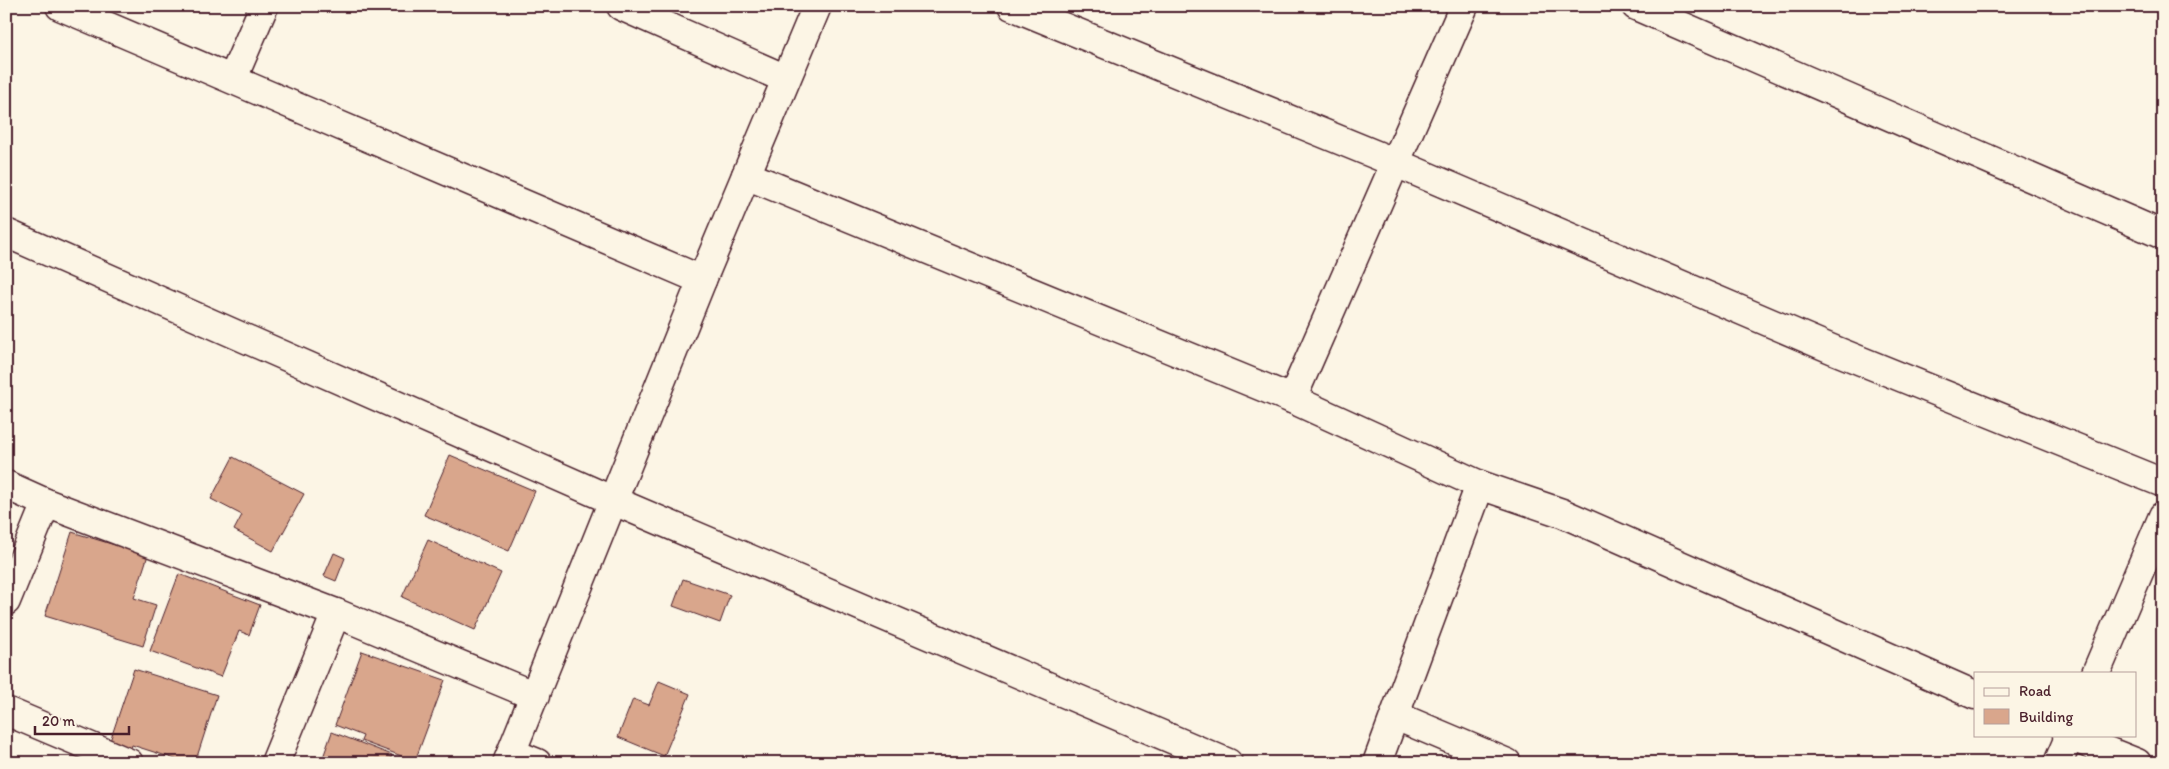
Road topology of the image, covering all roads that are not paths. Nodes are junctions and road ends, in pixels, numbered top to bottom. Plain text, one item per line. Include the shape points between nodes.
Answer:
1 (60, 6) edge
2 (264, 6) edge
3 (621, 6) edge
4 (817, 6) edge
5 (1012, 6) edge
6 (1464, 6) edge
7 (1636, 6) edge
8 (233, 78) junction
9 (786, 79) junction
10 (1396, 163) junction
11 (746, 175) junction
12 (6, 233) edge
13 (2163, 235) edge
14 (702, 280) junction
15 (1292, 399) junction
16 (2163, 484) edge
17 (6, 485) edge
18 (1480, 485) junction
19 (614, 501) junction
20 (46, 503) junction
21 (2163, 516) edge
22 (6, 601) edge
23 (336, 614) junction
24 (2096, 672) edge
25 (1974, 695) edge
26 (535, 696) junction
27 (6, 711) edge
28 (1396, 716) junction
29 (2069, 736) edge
30 (509, 758) edge
31 (129, 763) edge
32 (275, 763) edge
33 (537, 763) edge
34 (1228, 763) edge
35 (1377, 763) edge
36 (1507, 763) edge
37 (2058, 763) edge
38 (2137, 763) edge

1 - 8 street
2 - 8 street
3 - 9 street
4 - 9 street
5 - 10 street
6 - 10 street
7 - 13 street
8 - 14 street
9 - 11 street
10 - 15 street
10 - 16 street via 1834,350
11 - 14 street
11 - 15 street
12 - 19 street
14 - 19 street
15 - 18 street
17 - 20 street
18 - 25 street via 1562,513
18 - 28 street
19 - 26 street
19 - 34 street
20 - 22 street
20 - 23 street
21 - 24 street
23 - 26 street
23 - 32 street
26 - 30 street
27 - 31 street
28 - 35 street
28 - 36 street
29 - 37 street
29 - 38 street
30 - 33 street

